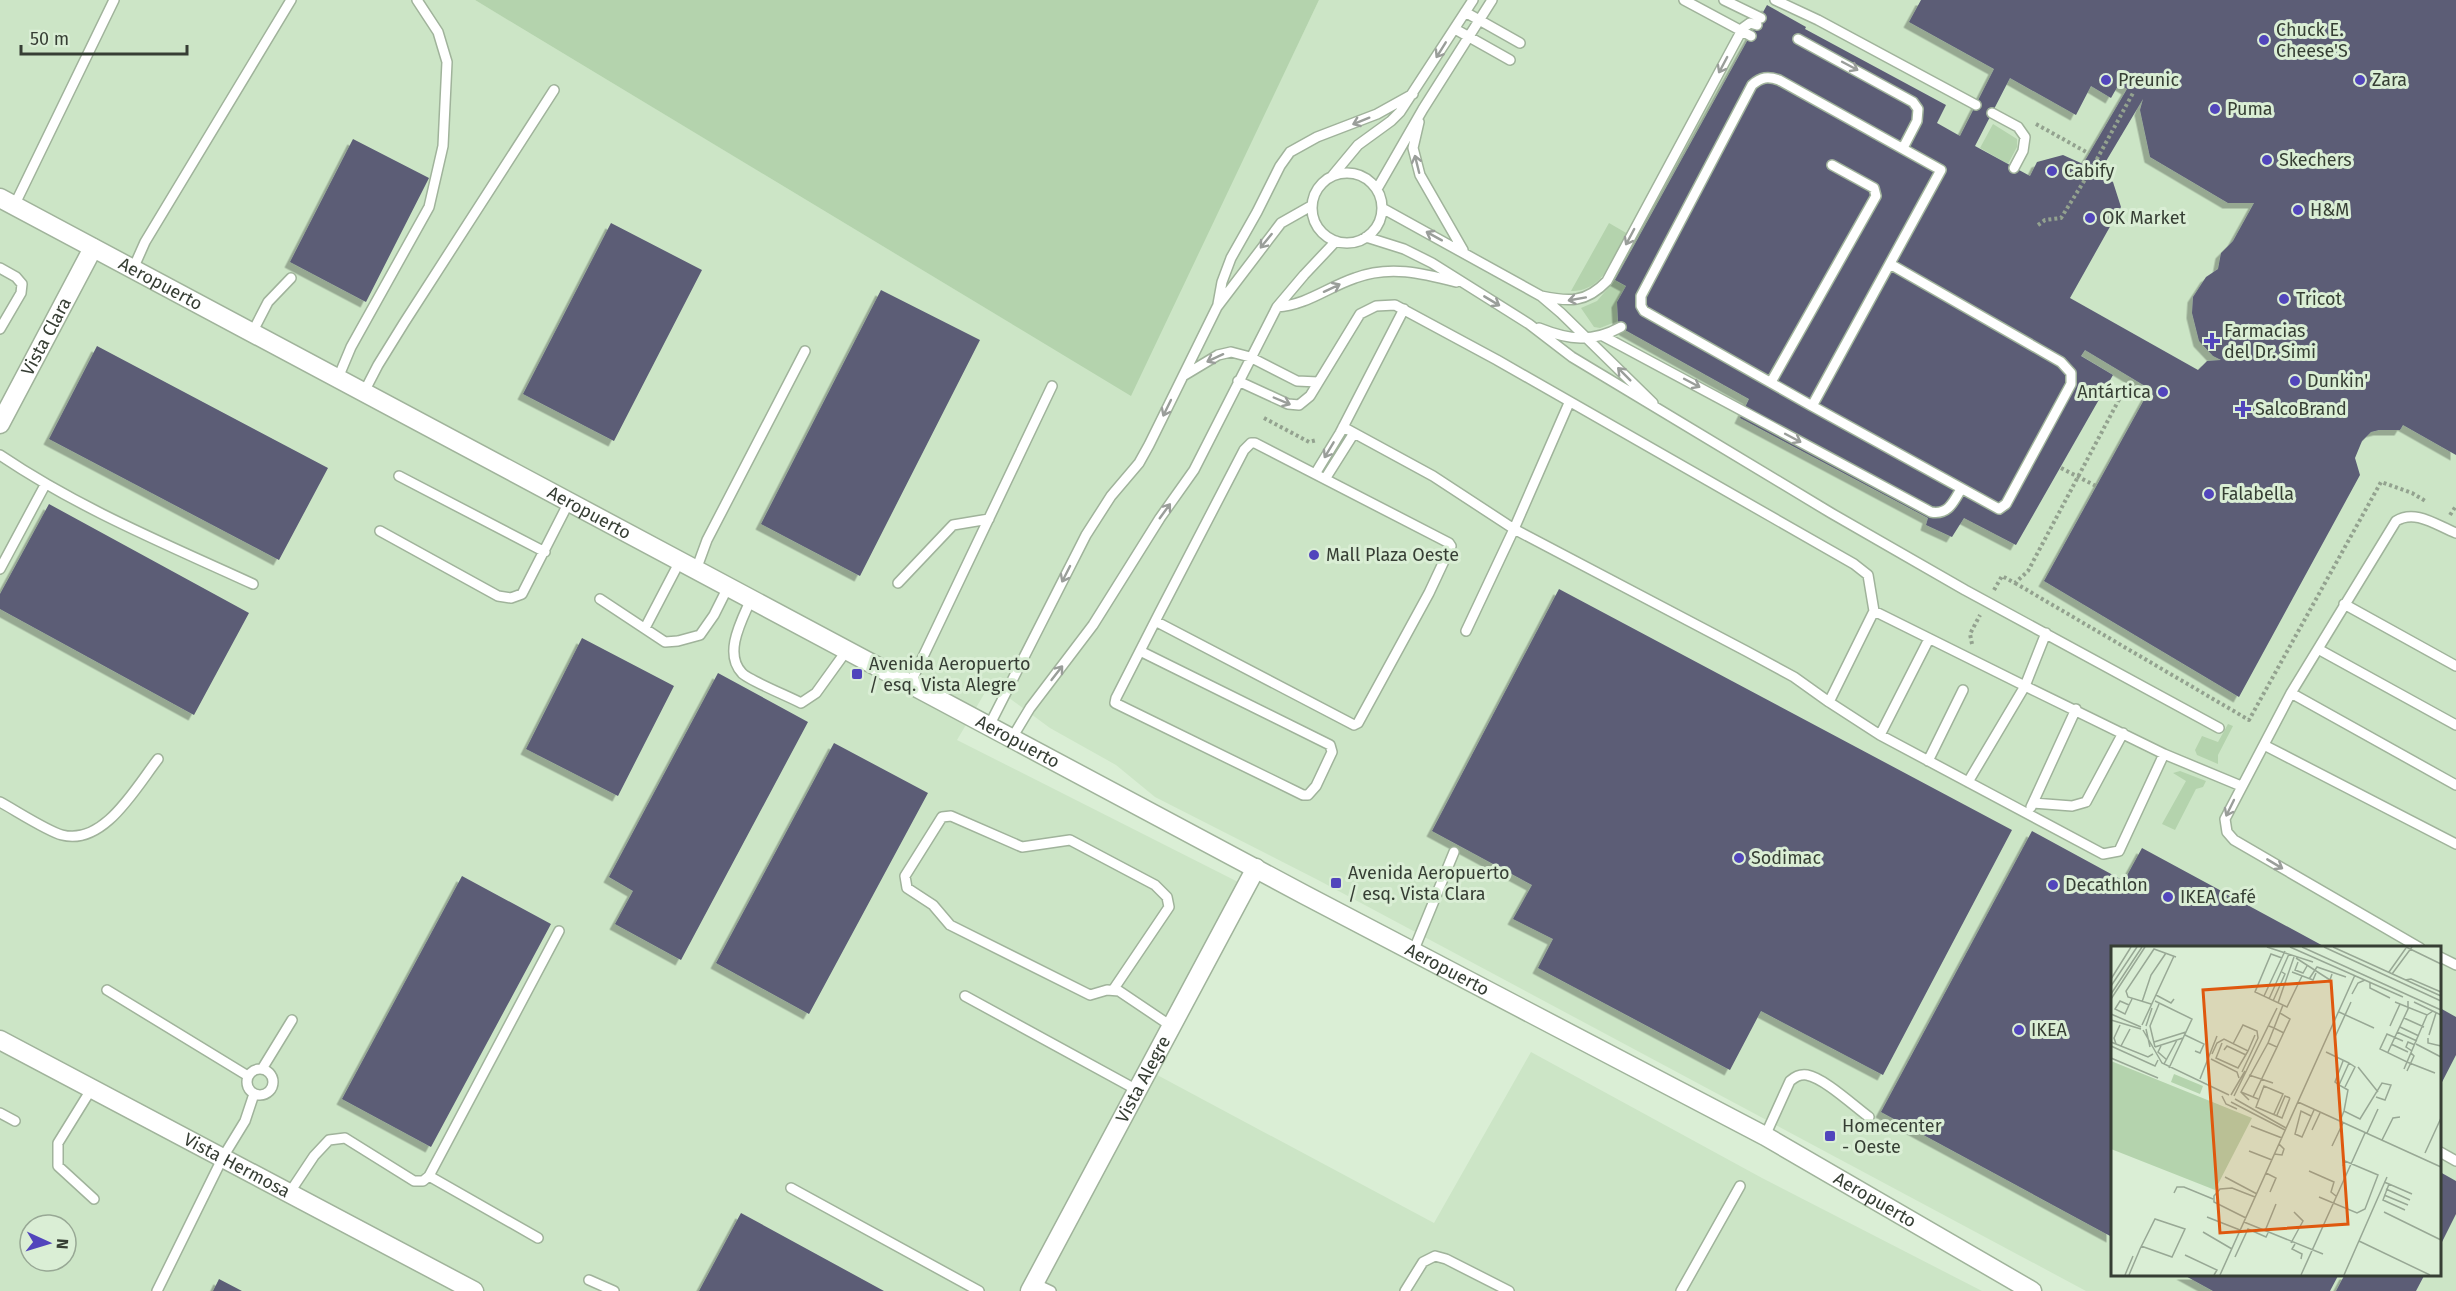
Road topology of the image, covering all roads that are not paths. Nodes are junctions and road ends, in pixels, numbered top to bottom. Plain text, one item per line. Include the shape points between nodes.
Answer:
1 (114, 0) edge
2 (291, 0) edge
3 (417, 0) edge
4 (1473, 0) edge
5 (1492, 0) edge
6 (1684, 0) edge
7 (1724, 0) edge
8 (1775, 0) edge
9 (1465, 12) junction
10 (1479, 21) junction
11 (1455, 29) junction
12 (1751, 36) dead end
13 (1469, 37) junction
14 (1798, 39) dead end
15 (1520, 43) dead end
16 (1510, 60) dead end
17 (554, 90) dead end
18 (1413, 94) junction
19 (1976, 105) dead end
20 (1423, 109) junction
21 (1992, 113) dead end
22 (1904, 148) junction
23 (1832, 165) dead end
24 (2014, 168) dead end
25 (1333, 175) junction
26 (1377, 189) junction
27 (7, 202) edge
28 (1311, 206) junction
29 (1382, 208) junction
30 (1366, 237) junction
31 (1336, 241) junction
32 (93, 248) junction
33 (1464, 252) junction
34 (1890, 264) junction
35 (0, 268) edge
36 (133, 269) junction
37 (291, 278) dead end
38 (1464, 284) junction
39 (1541, 296) junction
40 (1217, 307) junction
41 (1277, 307) junction
42 (1404, 309) junction
43 (1529, 324) junction
44 (1621, 327) dead end
45 (0, 329) edge
46 (252, 333) junction
47 (1603, 336) junction
48 (1589, 339) junction
49 (805, 351) dead end
50 (1250, 357) junction
51 (1183, 376) junction
52 (338, 378) junction
53 (1238, 381) junction
54 (1318, 382) junction
55 (1772, 382) junction
56 (1052, 386) dead end
57 (364, 392) junction
58 (1569, 403) junction
59 (1812, 406) junction
60 (1666, 415) junction
61 (0, 424) edge
62 (1343, 427) junction
63 (1354, 433) junction
64 (0, 455) edge
65 (1315, 474) junction
66 (399, 476) dead end
67 (1325, 479) junction
68 (45, 485) junction
69 (1961, 489) junction
70 (569, 502) junction
71 (988, 519) junction
72 (1514, 529) junction
73 (380, 531) dead end
74 (2456, 533) edge
75 (545, 552) junction
76 (688, 565) junction
77 (0, 569) edge
78 (898, 583) dead end
79 (254, 584) dead end
80 (728, 587) junction
81 (600, 599) dead end
82 (751, 599) junction
83 (2344, 604) junction
84 (1874, 611) junction
85 (1157, 622) junction
86 (645, 628) junction
87 (1466, 632) dead end
88 (2046, 633) junction
89 (1929, 639) junction
90 (2318, 649) junction
91 (847, 650) junction
92 (1140, 651) junction
93 (2456, 666) edge
94 (910, 684) junction
95 (2025, 686) junction
96 (1963, 690) dead end
97 (2291, 693) junction
98 (1829, 702) junction
99 (2076, 709) junction
100 (2456, 725) edge
101 (989, 726) junction
102 (2219, 728) dead end
103 (2123, 733) junction
104 (1880, 735) junction
105 (1012, 738) junction
106 (2264, 745) junction
107 (2164, 754) junction
108 (158, 759) dead end
109 (1928, 761) junction
110 (1968, 782) junction
111 (2456, 785) edge
112 (2241, 786) junction
113 (0, 802) edge
114 (2033, 803) junction
115 (2028, 815) junction
116 (2456, 844) edge
117 (1454, 852) dead end
118 (1256, 868) junction
119 (559, 931) dead end
120 (2417, 946) edge
121 (1413, 952) junction
122 (2441, 958) edge
123 (2456, 966) edge
124 (107, 990) dead end
125 (1113, 990) junction
126 (966, 996) dead end
127 (292, 1020) dead end
128 (1171, 1026) junction
129 (0, 1040) edge
130 (262, 1069) junction
131 (248, 1076) junction
132 (92, 1088) junction
133 (1137, 1090) junction
134 (254, 1094) junction
135 (0, 1113) edge
136 (1869, 1117) dead end
137 (15, 1121) dead end
138 (1765, 1136) junction
139 (2441, 1153) edge
140 (223, 1157) junction
141 (2456, 1161) edge
142 (429, 1176) junction
143 (1740, 1186) dead end
144 (791, 1188) dead end
145 (290, 1192) junction
146 (94, 1199) dead end
147 (538, 1238) dead end
148 (589, 1280) dead end
149 (1032, 1287) edge
150 (157, 1291) edge
151 (474, 1291) edge
152 (614, 1291) edge
153 (979, 1291) edge
154 (1051, 1291) edge
155 (1406, 1291) edge
156 (1509, 1291) edge
157 (1682, 1291) edge
158 (2032, 1291) edge

1 - 27 lane
2 - 36 lane
3 - 52 lane via 438,32 447,62 442,146 429,207 351,347
4 - 9 lane
5 - 10 lane
6 - 12 lane
7 -> 39 lane via 1759,22 1743,28 1607,281 1593,294 1578,299
8 - 19 lane
9 - 10 lane
9 - 11 lane
10 - 13 lane
10 - 15 lane
11 - 13 lane
11 -> 18 lane
13 - 16 lane
13 - 20 lane
14 -> 22 lane via 1913,102 1918,109 1917,121
17 - 57 lane via 378,364
18 - 25 lane via 1391,121 1358,145
18 -> 40 lane via 1290,152 1231,258
20 - 26 lane
33 -> 20 lane via 1420,175 1413,148
21 - 24 lane via 2018,128 2025,137
22 - 34 lane via 1941,170
22 - 55 lane via 1779,80 1766,77 1752,85 1640,302 1644,311
23 - 55 lane via 1874,188 1876,195
25 - 26 lane via 1353,173
25 - 28 lane via 1320,184
26 - 29 lane
27 - 32 street, Aeropuerto
28 - 31 lane via 1320,231
28 -> 40 lane via 1281,223
29 - 30 lane via 1377,225
33 -> 29 lane
30 - 31 lane via 1356,242
30 - 38 lane via 1404,249
31 - 41 lane
32 - 36 street, Aeropuerto
32 - 61 street, Vista Clara
33 - 39 lane
34 - 59 lane
34 - 69 lane via 2061,362 2071,373 2070,384 2006,504 1995,508
35 - 45 lane via 22,284 21,293
36 - 46 street, Aeropuerto
37 - 46 lane via 268,302
41 -> 38 lane via 1302,303 1377,272 1408,271
38 -> 43 lane
39 - 48 lane
40 - 51 lane
41 - 50 lane
42 - 54 lane via 1395,305 1376,306 1360,314
42 - 58 lane
42 - 62 lane
43 - 48 lane via 1563,337
43 - 60 lane via 1572,357
44 - 47 lane
46 - 52 street, Aeropuerto
47 - 48 lane
47 -> 69 lane via 1931,512 1948,510
60 -> 48 lane
49 - 76 lane via 707,540
50 -> 51 lane via 1231,352 1218,355
50 - 53 lane
50 - 54 lane via 1297,381
51 -> 101 lane via 1139,463 1086,535
52 - 57 street, Aeropuerto
53 -> 54 lane via 1293,405 1304,402
105 -> 53 lane via 1093,625 1194,470
55 - 59 lane
56 - 71 lane
57 - 70 street, Aeropuerto
58 - 72 lane
58 - 84 lane via 1854,564 1868,576
59 - 69 lane
60 - 88 lane
62 - 63 lane
62 -> 65 lane
63 - 67 lane
63 - 72 lane via 1433,476
64 - 68 lane
65 - 67 lane
65 - 85 lane via 1255,443 1248,445
66 - 75 lane
67 - 85 lane via 1450,546 1429,593 1356,725
68 - 77 lane
68 - 79 lane
70 - 75 lane
70 - 76 street, Aeropuerto
71 - 78 lane via 953,525
71 - 94 lane
72 - 87 lane
72 - 98 lane via 1756,656
73 - 75 lane via 498,596 511,598 522,594
74 - 83 lane via 2413,515 2396,521
76 - 80 street, Aeropuerto
76 - 86 lane
80 - 82 street, Aeropuerto
80 - 86 lane via 700,635 664,642
81 - 86 lane
82 - 91 street, Aeropuerto
82 - 91 lane via 737,632 733,654 742,673 801,703 816,693
83 - 90 lane
83 - 93 lane
84 - 89 lane
84 - 98 lane
85 - 92 lane
88 - 95 lane
88 - 102 lane
89 - 95 lane
89 - 104 lane
90 - 97 lane
90 - 100 lane
91 - 94 street, Aeropuerto
92 - 92 lane via 1116,698 1118,706 1304,795 1312,791 1332,752 1330,745
94 - 101 street, Aeropuerto
95 - 99 lane
95 - 110 lane
96 - 109 lane
97 - 106 lane
97 - 111 lane
98 - 104 lane
99 - 103 lane
99 - 114 lane
101 - 105 street, Aeropuerto
103 - 107 lane
103 - 114 lane via 2086,802 2072,806
104 - 109 lane
105 - 118 street, Aeropuerto
106 - 112 lane
106 - 116 lane
107 - 112 lane
107 - 115 lane via 2119,851 2103,854
108 - 113 lane via 111,819 87,835 62,835
109 - 110 lane
110 - 115 lane
112 -> 120 lane via 2225,819 2230,836
114 - 115 lane
117 - 121 lane
118 - 121 street, Aeropuerto
118 - 128 street, Vista Alegre
119 - 142 lane
121 - 138 street, Aeropuerto
122 - 123 lane
124 - 131 lane
125 - 125 lane via 1090,995 1073,988 950,925 933,905 907,888 905,876 942,817 951,816 1022,847 1070,840 1155,885 1167,897 1169,907
125 - 128 lane
126 - 133 lane
127 - 130 lane
128 - 133 street, Vista Alegre
129 - 132 street, Vista Hermosa
130 - 131 lane
130 - 134 lane via 269,1073 272,1087 268,1093
131 - 134 lane via 247,1086
132 - 140 street, Vista Hermosa
132 - 146 lane via 58,1143 57,1156 58,1166
133 - 149 street, Vista Alegre
134 - 140 lane via 245,1121
135 - 137 lane
136 - 138 lane via 1822,1082 1808,1075 1797,1076 1790,1081
138 - 158 street, Aeropuerto
139 - 141 lane
140 - 145 street, Vista Hermosa
140 - 150 lane
142 - 145 lane via 414,1181 345,1138 329,1140
142 - 147 lane
143 - 157 lane
144 - 153 lane
145 - 151 street, Vista Hermosa
148 - 152 lane
149 - 154 lane
155 - 156 lane via 1423,1262 1435,1256

